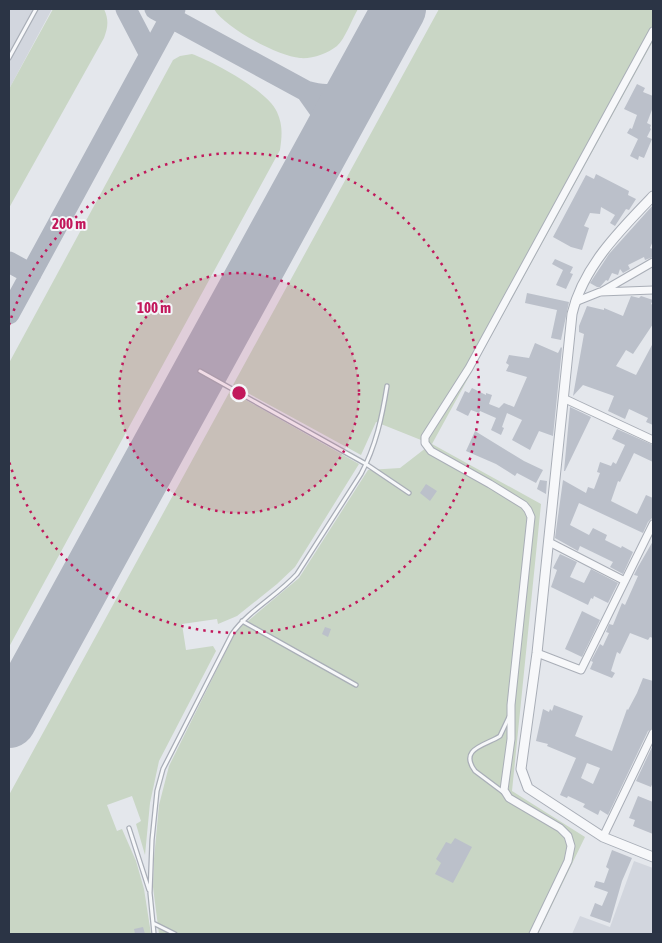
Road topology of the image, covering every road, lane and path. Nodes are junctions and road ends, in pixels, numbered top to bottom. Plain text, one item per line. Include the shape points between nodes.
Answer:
1 (36, 9) edge
2 (653, 31) edge
3 (9, 58) edge
4 (653, 196) edge
5 (653, 262) edge
6 (653, 290) edge
7 (600, 292) junction
8 (575, 302) junction
9 (200, 371) dead end
10 (387, 386) dead end
11 (563, 398) junction
12 (653, 440) edge
13 (366, 464) junction
14 (409, 493) dead end
15 (653, 526) edge
16 (549, 542) junction
17 (625, 581) junction
18 (242, 621) junction
19 (537, 653) junction
20 (356, 685) dead end
21 (510, 712) junction
22 (653, 733) edge
23 (505, 793) junction
24 (129, 828) dead end
25 (604, 837) junction
26 (653, 857) edge
27 (150, 893) junction
28 (153, 923) junction
29 (154, 934) edge
30 (175, 934) edge
31 (533, 934) edge

1 - 3 lane
2 - 21 street via 469,368 425,437 431,451 524,504 530,513
4 - 8 street via 593,266
5 - 7 street
6 - 7 street
7 - 8 street
8 - 11 street
9 - 13 lane
10 - 13 lane via 380,428
11 - 12 street
11 - 16 street
13 - 14 lane
13 - 18 lane via 297,574
15 - 17 street
16 - 17 street
16 - 19 street
17 - 19 street via 581,670
18 - 20 lane
18 - 27 lane via 228,641 162,769 157,791
19 - 25 street via 521,768 528,788
21 - 23 street via 511,739
21 - 23 lane via 500,736 479,745 471,757 475,771
22 - 25 street
23 - 31 street via 560,828 568,836 571,846 568,861
24 - 27 lane
25 - 26 street
27 - 28 lane
28 - 29 lane
28 - 30 lane

